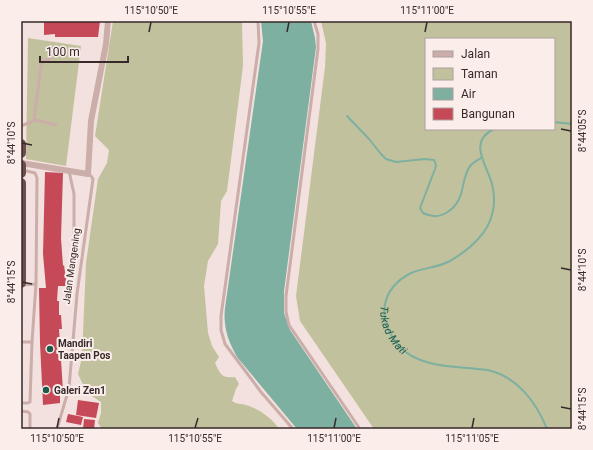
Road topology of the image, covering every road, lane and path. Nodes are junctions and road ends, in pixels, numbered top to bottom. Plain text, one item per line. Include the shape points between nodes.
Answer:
1 (108, 21) edge
2 (258, 21) edge
3 (314, 21) edge
4 (51, 58) dead end
5 (34, 120) junction
6 (56, 125) dead end
7 (21, 126) edge
8 (21, 144) edge
9 (21, 153) edge
10 (21, 164) edge
11 (21, 169) edge
12 (69, 171) junction
13 (21, 173) edge
14 (88, 174) junction
15 (21, 183) edge
16 (21, 195) edge
17 (74, 258) dead end
18 (21, 284) edge
19 (36, 284) junction
20 (21, 342) edge
21 (32, 342) junction
22 (21, 403) edge
23 (21, 411) edge
24 (30, 429) edge
25 (56, 429) edge
26 (293, 429) edge
27 (360, 429) edge

1 - 14 street via 91,121
2 - 26 lane via 259,43 221,330 225,344 234,357
3 - 27 lane via 318,34 318,49 286,312 289,325
4 - 5 lane via 44,61 41,66
5 - 6 lane
5 - 7 lane
8 - 9 highway
10 - 11 highway
10 - 12 street
11 - 13 highway
11 - 19 lane via 35,173 37,178
12 - 14 street
12 - 17 lane via 74,194
14 - 25 lane, Jalan Mangening via 93,179 76,302 69,388
15 - 16 highway
16 - 18 highway
18 - 19 lane
19 - 21 lane
20 - 21 lane
21 - 22 lane via 30,402
23 - 24 lane via 30,414

